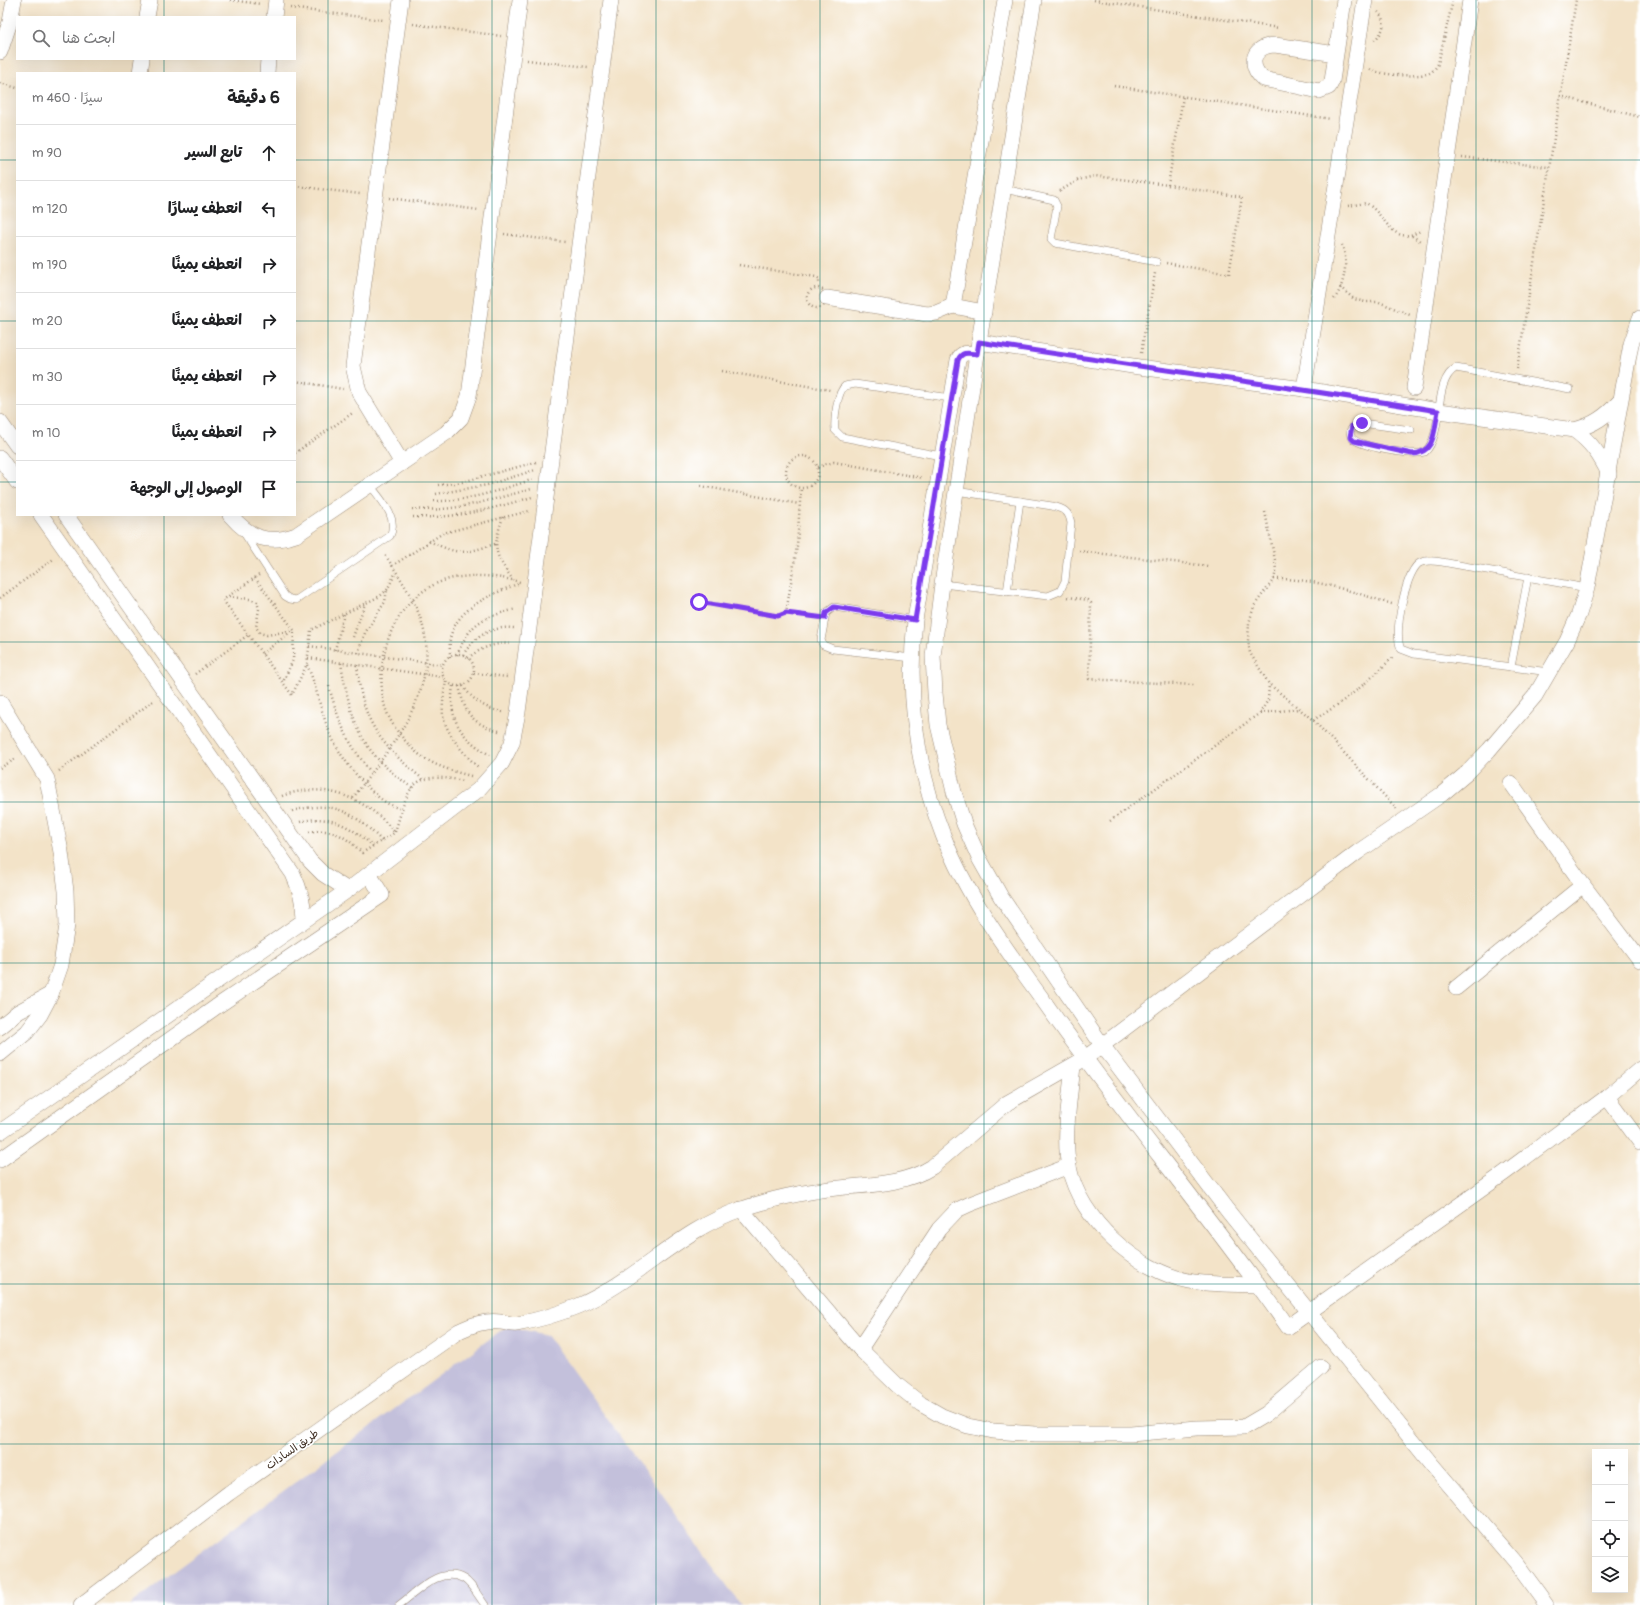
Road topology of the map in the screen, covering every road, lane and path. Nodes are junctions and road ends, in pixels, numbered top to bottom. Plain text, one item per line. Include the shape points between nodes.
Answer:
1 (14, 0) edge
2 (150, 0) edge
3 (230, 0) edge
4 (401, 0) edge
5 (520, 0) edge
6 (611, 0) edge
7 (1005, 0) edge
8 (1034, 0) edge
9 (1094, 0) edge
10 (1344, 0) edge
11 (1453, 0) edge
12 (1470, 0) edge
13 (1576, 0) edge
14 (1364, 4) edge
15 (275, 8) edge
16 (147, 16) edge
17 (398, 22) junction
18 (1285, 29) dead end
19 (515, 38) junction
20 (1358, 40) junction
21 (0, 52) edge
22 (1336, 54) junction
23 (513, 58) junction
24 (142, 60) edge
25 (268, 60) edge
26 (1368, 65) dead end
27 (602, 69) junction
28 (140, 72) edge
29 (267, 72) edge
30 (0, 83) edge
31 (1114, 86) dead end
32 (16, 88) edge
33 (1560, 96) junction
34 (1183, 97) junction
35 (1640, 117) edge
36 (1346, 122) junction
37 (1448, 155) junction
38 (1548, 167) junction
39 (1168, 185) junction
40 (296, 186) edge
41 (1004, 189) junction
42 (375, 196) junction
43 (1050, 198) junction
44 (1332, 210) junction
45 (493, 212) junction
46 (1438, 219) junction
47 (490, 233) junction
48 (579, 244) junction
49 (1157, 262) junction
50 (739, 265) dead end
51 (1340, 288) dead end
52 (823, 293) joint
53 (953, 306) junction
54 (984, 312) junction
55 (1640, 318) edge
56 (1424, 323) junction
57 (978, 348) junction
58 (1139, 367) junction
59 (722, 371) dead end
60 (1515, 379) junction
61 (296, 381) edge
62 (1414, 388) dead end
63 (1304, 389) junction
64 (1570, 389) dead end
65 (841, 391) junction
66 (362, 398) junction
67 (951, 398) junction
68 (1620, 401) junction
69 (1438, 411) junction
70 (0, 422) edge
71 (1411, 430) dead end
72 (1574, 430) junction
73 (16, 445) edge
74 (296, 452) edge
75 (941, 456) junction
76 (0, 458) edge
77 (402, 463) junction
78 (818, 467) junction
79 (1609, 474) junction
80 (549, 475) junction
81 (16, 481) edge
82 (937, 481) junction
83 (438, 484) dead end
84 (370, 485) junction
85 (701, 486) dead end
86 (801, 488) junction
87 (956, 491) junction
88 (436, 494) dead end
89 (434, 501) dead end
90 (1020, 501) junction
91 (799, 504) junction
92 (544, 508) junction
93 (412, 509) dead end
94 (1265, 512) dead end
95 (42, 516) edge
96 (67, 516) edge
97 (413, 517) dead end
98 (503, 517) junction
99 (235, 521) edge
100 (429, 541) junction
101 (378, 544) junction
102 (495, 544) junction
103 (1069, 549) junction
104 (66, 550) junction
105 (392, 566) junction
106 (1208, 566) dead end
107 (268, 570) junction
108 (396, 572) junction
109 (1528, 577) junction
110 (255, 578) junction
111 (1274, 579) junction
112 (514, 580) junction
113 (942, 584) junction
114 (1587, 588) junction
115 (387, 590) junction
116 (1007, 592) junction
117 (1054, 595) junction
118 (228, 597) junction
119 (0, 598) edge
120 (413, 600) junction
121 (699, 602) dead end
122 (365, 604) junction
123 (532, 605) junction
124 (1402, 608) junction
125 (786, 613) junction
126 (344, 614) junction
127 (825, 618) junction
128 (915, 620) junction
129 (294, 630) junction
130 (528, 631) junction
131 (248, 635) junction
132 (353, 637) dead end
133 (309, 646) junction
134 (526, 647) junction
135 (1401, 649) junction
136 (335, 650) junction
137 (358, 653) junction
138 (262, 654) junction
139 (456, 655) junction
140 (463, 655) junction
141 (382, 656) junction
142 (450, 657) junction
143 (308, 658) junction
144 (468, 658) junction
145 (912, 658) junction
146 (425, 662) junction
147 (341, 663) junction
148 (307, 664) junction
149 (357, 665) junction
150 (443, 665) junction
151 (1511, 667) junction
152 (382, 668) junction
153 (1550, 672) junction
154 (474, 673) junction
155 (424, 674) junction
156 (444, 676) junction
157 (522, 679) junction
158 (446, 681) junction
159 (184, 682) junction
160 (283, 682) junction
161 (1269, 684) junction
162 (1194, 685) dead end
163 (329, 686) dead end
164 (453, 686) junction
165 (459, 686) junction
166 (463, 686) junction
167 (165, 692) junction
168 (0, 702) edge
169 (1299, 709) junction
170 (518, 712) junction
171 (1260, 713) junction
172 (1313, 720) junction
173 (514, 734) junction
174 (400, 735) junction
175 (389, 749) junction
176 (380, 761) junction
177 (502, 763) junction
178 (372, 772) junction
179 (472, 776) junction
180 (47, 779) junction
181 (490, 779) junction
182 (424, 780) junction
183 (465, 782) junction
184 (364, 783) junction
185 (1511, 783) dead end
186 (460, 786) dead end
187 (412, 788) junction
188 (353, 798) junction
189 (268, 802) junction
190 (402, 809) junction
191 (1407, 819) junction
192 (1110, 820) dead end
193 (285, 826) junction
194 (401, 828) dead end
195 (395, 833) junction
196 (382, 841) junction
197 (373, 846) junction
198 (310, 861) junction
199 (293, 874) junction
200 (369, 874) junction
201 (1583, 885) junction
202 (348, 890) junction
203 (304, 919) junction
204 (1640, 960) edge
205 (1456, 988) dead end
206 (51, 994) junction
207 (0, 1027) edge
208 (1102, 1045) junction
209 (0, 1054) edge
210 (1079, 1063) junction
211 (1640, 1069) edge
212 (1606, 1097) junction
213 (0, 1132) edge
214 (1640, 1142) edge
215 (0, 1160) edge
216 (1068, 1166) junction
217 (741, 1209) junction
218 (1259, 1285) junction
219 (1310, 1312) junction
220 (860, 1349) junction
221 (1322, 1368) dead end
222 (81, 1605) edge
223 (400, 1605) edge
224 (485, 1605) edge
225 (1547, 1605) edge

1 - 21 street
2 - 16 street
3 - 15 path
4 - 17 street
5 - 19 street
6 - 27 street
7 - 53 street
8 - 41 street
9 - 18 path
10 - 22 street
11 - 26 path via 1438,64 1431,72 1420,75 1380,73 1370,69
12 - 37 street
13 - 33 path
14 - 20 street
14 - 20 path via 1379,13 1383,28 1374,40
15 - 17 path
17 - 19 path
17 - 42 street
19 - 23 street
20 - 36 street
22 - 22 street via 1332,80 1329,86 1319,91 1263,79 1254,65 1259,50 1267,45
23 - 27 path
23 - 45 street
24 - 28 street
25 - 29 street
27 - 48 street
30 - 32 path
31 - 34 path
33 - 35 path
33 - 38 path
34 - 36 path
34 - 39 path
36 - 44 street
37 - 38 path
37 - 46 street
38 - 60 path
39 - 43 path via 1094,176 1078,180
39 - 49 path via 1242,197 1230,274
40 - 42 path
41 - 43 lane
41 - 54 street
42 - 45 path
42 - 66 street via 354,352 354,372
43 - 49 lane via 1057,206 1052,242
44 - 46 path via 1366,203 1398,235 1406,237 1412,236
44 - 63 street
45 - 47 street
46 - 56 street
47 - 48 path
47 - 77 street via 466,408 454,426
48 - 80 street
49 - 58 path
50 - 52 path via 816,277
51 - 56 path via 1354,299 1388,304
52 - 53 street via 932,314
53 - 54 street
54 - 57 street
55 - 68 street via 1631,344
56 - 62 street
57 - 58 street
57 - 67 street via 960,357
57 - 87 street
58 - 63 street
59 - 65 path
60 - 64 lane
60 - 69 lane via 1456,368 1445,380
61 - 66 path
63 - 69 street
65 - 67 lane via 848,385 855,384
65 - 75 lane via 834,424 838,434 847,438
66 - 74 path
66 - 77 street
67 - 75 street
68 - 72 street via 1600,421
68 - 79 street
69 - 71 lane via 1432,441 1428,449 1420,454 1359,443 1350,437 1356,423
69 - 72 street
70 - 73 street
72 - 79 street via 1594,447
75 - 82 street
76 - 81 street
77 - 84 street
78 - 82 path via 834,462
78 - 86 path via 816,480
78 - 86 path via 815,462 804,456 792,459 786,470 787,476 795,486
79 - 114 street
80 - 83 path via 504,469 462,482
80 - 88 path
80 - 89 path via 465,498
80 - 92 street
80 - 93 path via 491,500 451,509
80 - 97 path via 464,515 439,518
82 - 128 street
84 - 99 street via 296,535 285,539 261,538 250,534
84 - 101 lane via 392,516 394,523 390,536
85 - 91 path
86 - 91 path
87 - 90 lane
87 - 113 street
90 - 103 lane via 1066,510 1071,523
90 - 116 lane
91 - 125 path via 797,546
92 - 98 path
92 - 123 street
94 - 111 path via 1275,560
95 - 104 street
96 - 159 street
98 - 100 path via 443,533
98 - 102 path
99 - 107 lane
100 - 102 path via 457,552 467,552
100 - 105 path
101 - 105 path
101 - 107 lane via 296,600 285,596
102 - 112 path via 498,556
103 - 106 path
103 - 117 lane via 1064,586
104 - 119 path
104 - 167 street
105 - 108 path
107 - 110 path
108 - 115 path
108 - 120 path
109 - 114 lane
109 - 124 lane via 1423,561 1410,575
109 - 151 lane
110 - 118 path
110 - 129 path
111 - 124 path via 1320,583
111 - 161 path via 1254,606 1249,623 1248,641 1250,653
112 - 120 path via 480,575 453,578 427,590
112 - 142 path via 521,582 483,600 456,623 451,636
113 - 116 lane
113 - 208 street via 933,656 934,693 946,762 964,824 1001,897
114 - 153 street via 1576,621
115 - 122 path
115 - 137 path via 385,602 365,634
116 - 117 lane
117 - 162 path via 1088,600 1091,603 1089,679
118 - 129 path via 257,602 259,609 256,627 260,633 267,635
118 - 131 path via 223,600
120 - 141 path via 396,622
120 - 146 path via 424,633
121 - 125 path via 778,616
122 - 126 path
122 - 132 path
123 - 130 street
123 - 139 path via 495,615 478,623 468,631
124 - 135 lane via 1398,636
125 - 127 path
126 - 133 path via 310,630
126 - 136 path
127 - 128 lane via 826,613 834,607
127 - 145 lane via 821,640 827,648
128 - 145 street
129 - 138 path
129 - 160 path via 293,660
130 - 134 street
130 - 140 path via 501,627 489,631 474,641
131 - 138 path
131 - 159 path
133 - 136 path
133 - 143 path
134 - 144 path via 508,643 497,644 476,651
134 - 157 street
135 - 151 lane via 1414,654
135 - 172 path via 1353,694
136 - 137 path
137 - 141 path
138 - 160 path
139 - 140 path
139 - 142 path
140 - 144 path
141 - 146 path
141 - 152 path
142 - 150 path
143 - 147 path
143 - 148 path
144 - 154 path via 474,667
145 - 210 street via 914,711 922,767 945,841 981,910
146 - 150 path
146 - 155 path
147 - 149 path
147 - 176 path via 347,696 356,724
148 - 160 path via 292,695
148 - 184 path via 332,738 351,770
149 - 152 path
149 - 175 path via 359,691 367,714
150 - 156 path
151 - 153 lane
152 - 155 path
152 - 174 path via 384,704
153 - 191 street via 1517,718 1478,761 1442,794
154 - 157 path
154 - 166 path
155 - 156 path
155 - 174 path via 411,714
156 - 158 path
157 - 170 street
158 - 164 path
158 - 181 path via 443,704 447,728 471,760
159 - 189 street
161 - 169 path
161 - 171 path via 1268,700
163 - 178 path via 343,732
164 - 165 path
164 - 177 path via 451,704 462,733
165 - 166 path
165 - 173 path via 463,704 471,717 487,728
166 - 170 path via 486,708 507,713
167 - 180 path
167 - 199 street
168 - 180 street
169 - 171 path
169 - 172 path
170 - 173 street
171 - 192 path
172 - 191 path
173 - 177 street
174 - 175 path
174 - 179 path via 424,758
175 - 176 path
175 - 182 path
176 - 178 path
176 - 187 path
177 - 181 street
178 - 184 path
179 - 181 path
179 - 183 path
180 - 206 street via 61,852 67,925 61,965
181 - 200 street
182 - 183 path via 439,778
182 - 187 path
183 - 186 path
184 - 188 path
184 - 190 path via 385,803
185 - 201 street
187 - 190 path
188 - 189 path via 332,792 310,791 288,794
188 - 195 path via 379,814
189 - 193 street
190 - 195 path
191 - 208 street via 1358,852
193 - 196 path via 305,807 338,808 367,826
193 - 197 path via 307,820 333,820 345,824
193 - 197 path via 342,835 362,853
193 - 198 street
194 - 195 path
195 - 196 path
196 - 197 path
198 - 199 street
198 - 202 street via 323,874
199 - 203 street via 304,903
200 - 202 street
200 - 215 street via 382,895 216,1007
201 - 204 street
201 - 205 street
202 - 203 street
203 - 213 street
206 - 207 street via 18,1012
206 - 209 street via 27,1032
208 - 210 street
208 - 219 street via 1226,1210
210 - 216 street via 1068,1133
210 - 217 street via 1007,1103 922,1173 898,1180 815,1191
210 - 218 street
211 - 212 street
212 - 214 street
212 - 219 street
216 - 218 street via 1075,1189 1087,1210 1114,1241 1146,1263 1188,1281
216 - 220 street via 957,1210 939,1229
217 - 220 street
217 - 222 street, طريق السادات via 696,1230 606,1293 577,1306 547,1317 516,1324 486,1322 459,1331 229,1493
218 - 219 street via 1288,1327
219 - 225 street via 1438,1472 1516,1563
220 - 221 street via 897,1385 921,1404 942,1416 986,1430 1035,1434 1132,1434 1244,1427 1266,1414
223 - 224 lane via 442,1575 452,1574 465,1579

